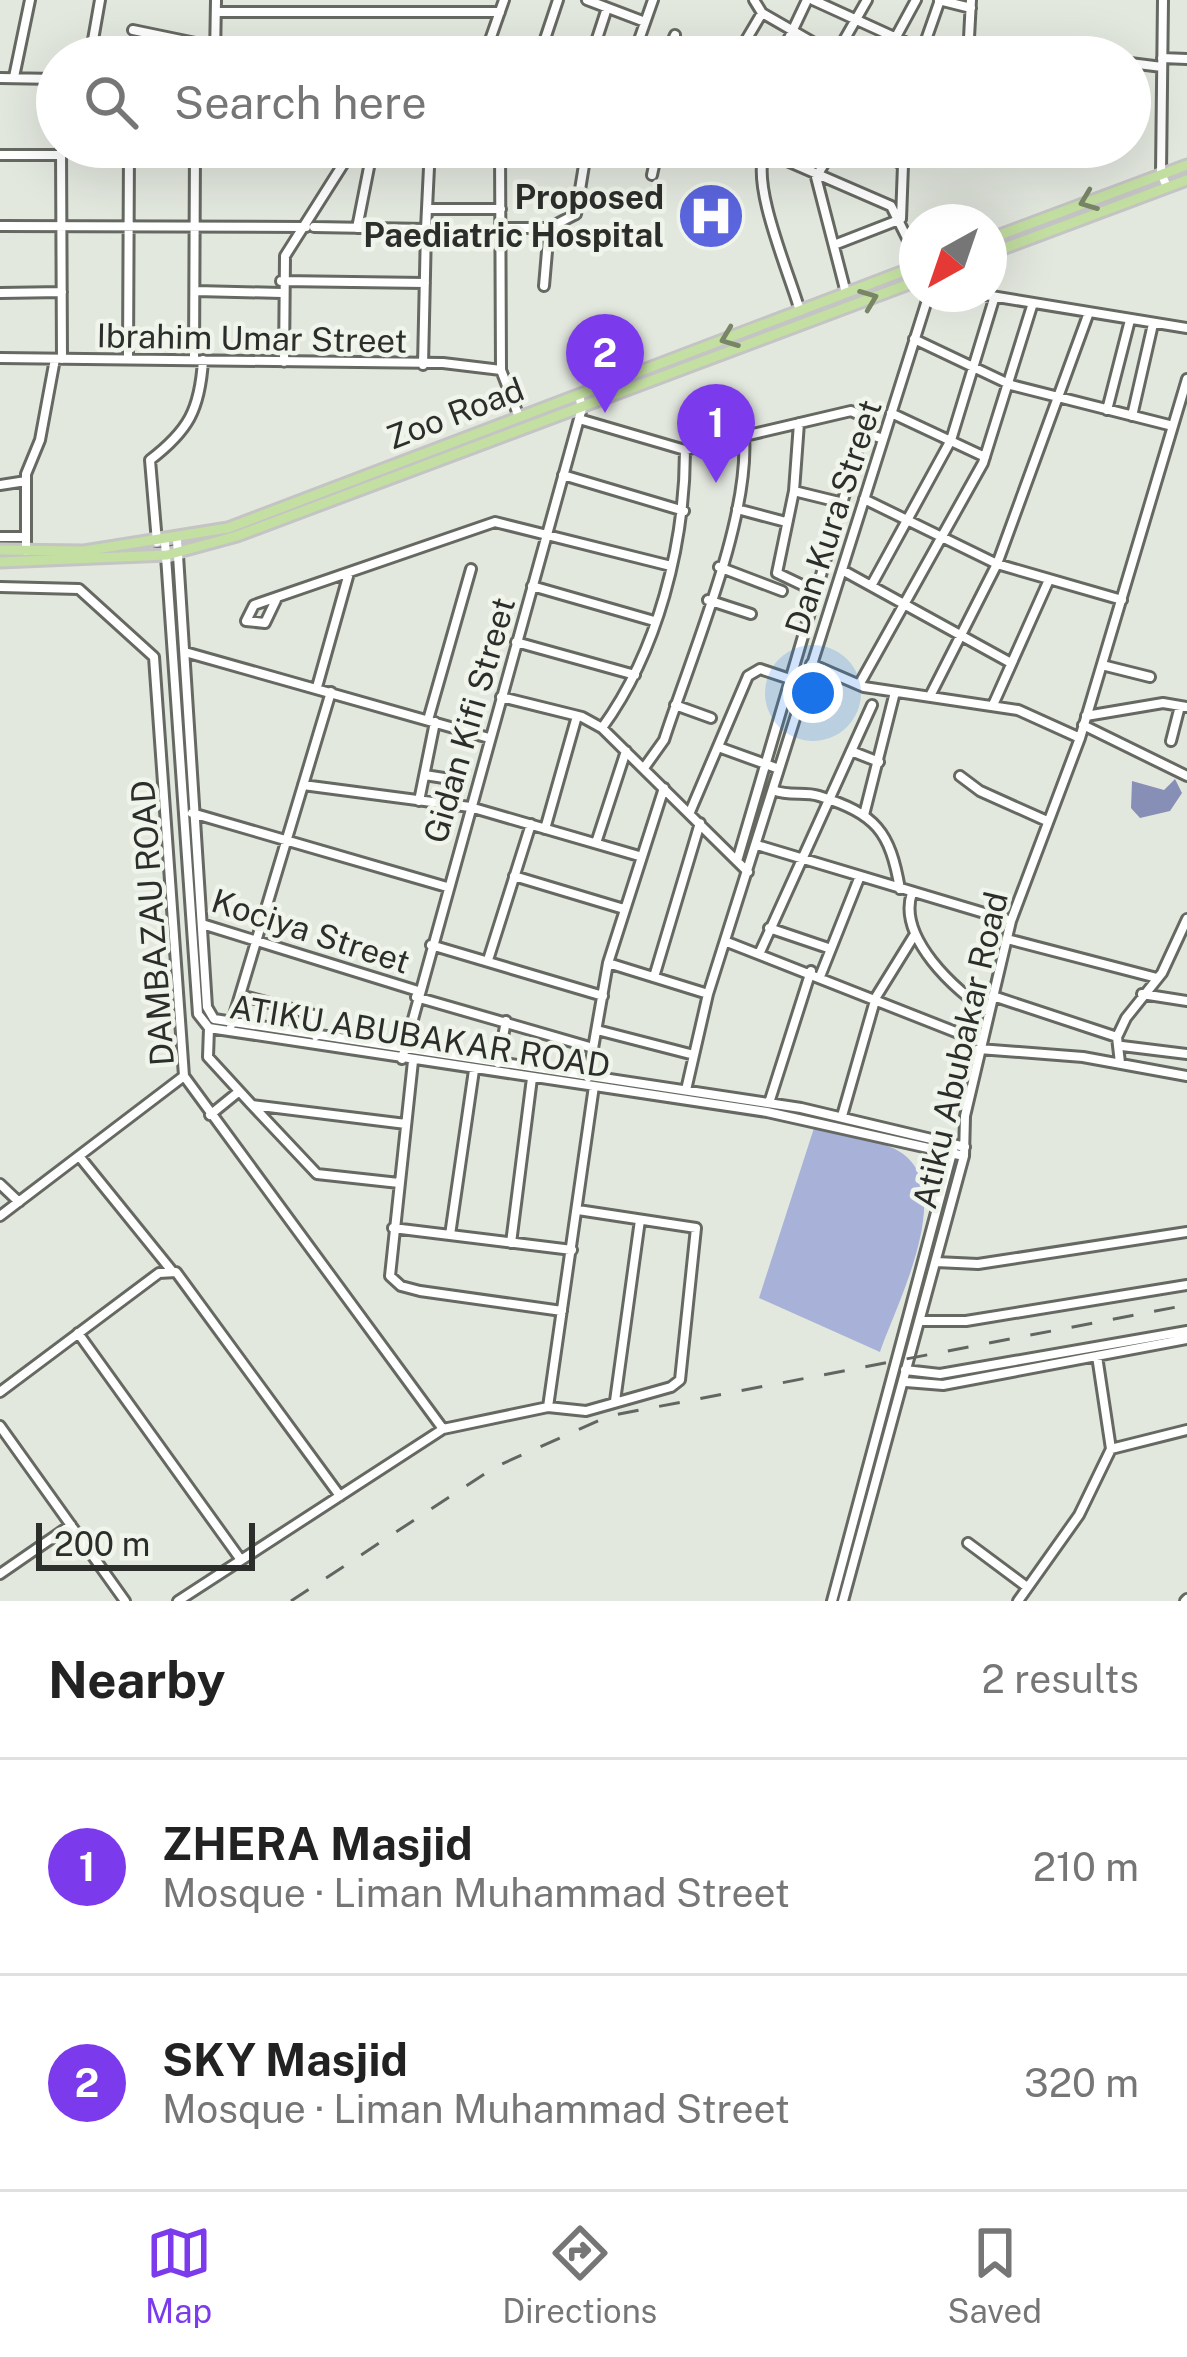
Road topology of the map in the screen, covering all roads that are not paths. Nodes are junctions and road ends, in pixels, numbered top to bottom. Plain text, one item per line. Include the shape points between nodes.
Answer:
1 (30, 0) edge
2 (100, 0) edge
3 (217, 0) edge
4 (504, 0) edge
5 (558, 0) edge
6 (587, 0) edge
7 (653, 0) edge
8 (754, 0) edge
9 (810, 0) edge
10 (867, 0) edge
11 (916, 0) edge
12 (939, 0) edge
13 (1163, 0) edge
14 (971, 4) edge
15 (608, 8) junction
16 (216, 12) junction
17 (500, 12) junction
18 (762, 13) junction
19 (856, 20) junction
20 (645, 22) junction
21 (133, 30) dead end
22 (792, 30) junction
23 (94, 36) edge
24 (155, 36) edge
25 (215, 36) edge
26 (491, 36) edge
27 (545, 36) edge
28 (598, 36) edge
29 (640, 36) edge
30 (748, 36) edge
31 (790, 36) edge
32 (802, 36) edge
33 (847, 36) edge
34 (886, 36) edge
35 (896, 36) edge
36 (927, 36) edge
37 (970, 36) edge
38 (1187, 58) edge
39 (1151, 63) edge
40 (1162, 63) junction
41 (14, 77) junction
42 (0, 78) edge
43 (36, 78) edge
44 (36, 152) edge
45 (0, 154) edge
46 (1187, 165) edge
47 (61, 168) edge
48 (129, 168) edge
49 (195, 168) edge
50 (343, 168) edge
51 (369, 168) edge
52 (429, 168) edge
53 (500, 168) edge
54 (584, 168) edge
55 (654, 168) edge
56 (761, 168) edge
57 (803, 168) edge
58 (821, 168) edge
59 (903, 168) edge
60 (1161, 173) junction
61 (817, 174) junction
62 (652, 175) dead end
63 (1187, 180) edge
64 (1167, 187) junction
65 (902, 204) edge
66 (427, 208) junction
67 (500, 209) junction
68 (899, 217) edge
69 (899, 220) edge
70 (0, 226) edge
71 (61, 226) junction
72 (128, 226) junction
73 (194, 226) junction
74 (310, 227) junction
75 (357, 227) junction
76 (501, 228) junction
77 (549, 228) junction
78 (426, 229) junction
79 (1007, 232) edge
80 (834, 245) junction
81 (1007, 247) edge
82 (899, 270) edge
83 (281, 281) junction
84 (425, 283) junction
85 (544, 286) dead end
86 (899, 288) edge
87 (196, 291) junction
88 (62, 292) junction
89 (0, 293) edge
90 (282, 293) junction
91 (846, 293) junction
92 (1007, 301) edge
93 (1032, 306) junction
94 (800, 310) junction
95 (923, 312) edge
96 (990, 312) edge
97 (1088, 315) junction
98 (1130, 320) junction
99 (1153, 323) junction
100 (1187, 328) edge
101 (914, 339) junction
102 (0, 358) edge
103 (58, 358) junction
104 (128, 359) junction
105 (199, 360) junction
106 (284, 362) junction
107 (423, 365) junction
108 (501, 370) junction
109 (974, 371) junction
110 (1187, 379) edge
111 (1011, 385) junction
112 (579, 395) junction
113 (1061, 398) junction
114 (1107, 410) junction
115 (891, 413) junction
116 (581, 414) junction
117 (1132, 416) junction
118 (520, 417) junction
119 (800, 423) junction
120 (1173, 427) junction
121 (863, 432) junction
122 (745, 436) junction
123 (883, 439) junction
124 (951, 440) junction
125 (685, 450) junction
126 (986, 457) junction
127 (563, 475) junction
128 (26, 481) junction
129 (0, 485) edge
130 (794, 491) junction
131 (864, 499) junction
132 (843, 503) junction
133 (736, 509) junction
134 (684, 511) junction
135 (908, 519) junction
136 (786, 522) junction
137 (547, 534) junction
138 (26, 536) junction
139 (943, 536) junction
140 (0, 537) edge
141 (169, 547) junction
142 (0, 550) edge
143 (26, 550) junction
144 (0, 562) edge
145 (997, 564) junction
146 (671, 566) junction
147 (719, 567) junction
148 (471, 569) dead end
149 (842, 570) junction
150 (349, 573) junction
151 (1048, 582) junction
152 (532, 586) junction
153 (871, 586) junction
154 (0, 587) edge
155 (782, 591) dead end
156 (817, 592) junction
157 (1122, 599) junction
158 (276, 600) dead end
159 (708, 600) junction
160 (905, 605) junction
161 (751, 614) dead end
162 (654, 621) junction
163 (960, 635) junction
164 (516, 642) junction
165 (184, 652) junction
166 (1012, 663) junction
167 (811, 664) junction
168 (1102, 665) junction
169 (635, 675) junction
170 (1150, 676) dead end
171 (791, 679) junction
172 (805, 684) junction
173 (860, 686) junction
174 (317, 687) junction
175 (331, 692) junction
176 (895, 692) junction
177 (930, 696) junction
178 (501, 697) junction
179 (675, 705) junction
180 (872, 705) dead end
181 (993, 705) junction
182 (1184, 706) edge
183 (577, 716) junction
184 (162, 718) junction
185 (711, 718) dead end
186 (178, 719) junction
187 (431, 721) junction
188 (1084, 721) junction
189 (602, 728) junction
190 (489, 738) junction
191 (1080, 738) junction
192 (1171, 741) dead end
193 (721, 748) junction
194 (626, 751) junction
195 (851, 751) junction
196 (879, 762) junction
197 (765, 764) junction
198 (644, 768) junction
199 (779, 770) junction
200 (425, 775) junction
201 (960, 776) dead end
202 (1185, 778) edge
203 (450, 779) dead end
204 (303, 785) junction
205 (664, 788) junction
206 (773, 790) junction
207 (419, 801) junction
208 (830, 801) junction
209 (470, 808) junction
210 (690, 812) junction
211 (192, 813) junction
212 (864, 815) junction
213 (1047, 821) junction
214 (700, 823) junction
215 (530, 824) junction
216 (545, 829) junction
217 (286, 842) junction
218 (596, 843) junction
219 (757, 845) junction
220 (639, 856) junction
221 (802, 858) junction
222 (737, 861) junction
223 (748, 872) junction
224 (514, 876) junction
225 (860, 876) junction
226 (448, 887) junction
227 (900, 889) junction
228 (912, 893) junction
229 (176, 904) junction
230 (625, 909) junction
231 (190, 917) junction
232 (1187, 919) edge
233 (1011, 921) junction
234 (202, 924) junction
235 (770, 928) junction
236 (915, 934) junction
237 (1007, 939) junction
238 (727, 942) junction
239 (255, 943) junction
240 (431, 945) junction
241 (831, 949) junction
242 (760, 952) junction
243 (488, 960) junction
244 (608, 963) junction
245 (816, 972) junction
246 (654, 977) junction
247 (1158, 978) junction
248 (417, 994) junction
249 (708, 994) junction
250 (1141, 994) junction
251 (239, 995) junction
252 (603, 996) junction
253 (993, 996) junction
254 (876, 997) junction
255 (1187, 1001) edge
256 (989, 1012) junction
257 (506, 1021) junction
258 (230, 1025) junction
259 (209, 1028) junction
260 (597, 1030) junction
261 (316, 1036) junction
262 (1119, 1042) junction
263 (980, 1045) junction
264 (593, 1048) junction
265 (1187, 1054) edge
266 (694, 1055) junction
267 (406, 1056) junction
268 (498, 1063) junction
269 (1120, 1064) junction
270 (475, 1069) junction
271 (184, 1076) junction
272 (1187, 1076) edge
273 (532, 1078) junction
274 (592, 1081) junction
275 (237, 1093) junction
276 (685, 1095) junction
277 (769, 1103) junction
278 (252, 1105) junction
279 (210, 1115) junction
280 (842, 1116) junction
281 (406, 1124) junction
282 (959, 1150) junction
283 (79, 1156) junction
284 (399, 1183) junction
285 (0, 1184) edge
286 (20, 1202) junction
287 (578, 1210) junction
288 (0, 1216) edge
289 (640, 1220) junction
290 (393, 1228) junction
291 (1187, 1232) edge
292 (450, 1234) junction
293 (511, 1243) junction
294 (572, 1250) junction
295 (936, 1262) junction
296 (172, 1271) junction
297 (1187, 1285) edge
298 (562, 1311) junction
299 (910, 1319) junction
300 (922, 1321) junction
301 (78, 1333) junction
302 (1187, 1335) edge
303 (1097, 1355) junction
304 (902, 1374) junction
305 (0, 1392) edge
306 (615, 1402) junction
307 (548, 1407) junction
308 (0, 1426) edge
309 (443, 1429) junction
310 (1187, 1430) edge
311 (1111, 1449) junction
312 (340, 1496) junction
313 (71, 1525) junction
314 (968, 1544) dead end
315 (241, 1560) junction
316 (0, 1574) edge
317 (1028, 1588) junction
318 (124, 1601) edge
319 (178, 1601) edge
320 (832, 1601) edge
321 (844, 1601) edge
322 (1018, 1601) edge

1 - 41 street
2 - 23 street
3 - 16 street
4 - 17 street
5 - 27 street
6 - 15 street
7 - 20 street
8 - 18 street
9 - 19 street
9 - 22 street
10 - 19 street
11 - 35 street
12 - 14 street
12 - 36 street
13 - 40 street
14 - 37 street
15 - 20 street
15 - 28 street
16 - 17 street
16 - 25 street
17 - 26 street
18 - 22 street
18 - 30 street
19 - 33 street
19 - 34 street
20 - 29 street
21 - 24 street
22 - 31 street
22 - 32 street
38 - 40 street
39 - 40 street
40 - 60 street
41 - 42 street
41 - 43 street
44 - 45 street
46 - 60 main road
47 - 71 street
48 - 72 street
49 - 73 street
50 - 74 street
51 - 75 street
52 - 66 street
53 - 67 street
54 - 77 street via 576,214
55 - 62 street
56 - 94 street
57 - 61 street
58 - 61 street
59 - 65 street
60 - 64 street
60 -> 79 main road
61 - 68 street
61 - 80 street
63 - 64 main road
64 - 81 main road
66 - 67 street
66 - 78 street
67 - 76 street
69 - 80 street
70 - 71 street
71 - 72 street
71 - 88 street
72 - 73 street
72 - 104 street
73 - 74 street
73 - 87 street
74 - 75 street
74 - 83 street via 285,256
75 - 78 street
76 - 77 street
76 - 108 street
77 - 85 street
78 - 84 street
80 - 91 street
82 - 91 main road, Zoo Road
83 - 84 street
83 - 90 street
84 - 107 street
116 -> 86 main road, Zoo Road
87 - 90 street
87 - 105 street
88 - 89 street
88 - 103 street
90 - 106 street
91 - 94 main road, Zoo Road
92 - 93 street
93 - 97 street
93 - 111 street
94 -> 112 main road, Zoo Road
95 - 101 street, Dan Kura Street
96 - 109 street
97 - 98 street
97 - 113 street
98 - 99 street
98 - 114 street
99 - 100 street
99 - 117 street
101 - 109 street
101 - 115 street, Dan Kura Street
102 - 103 street, Ibrahim Umar Street
103 - 104 street, Ibrahim Umar Street
103 - 128 street
104 - 105 street, Ibrahim Umar Street
105 - 106 street, Ibrahim Umar Street
105 - 141 street via 201,393 182,435 149,460
106 - 107 street, Ibrahim Umar Street
107 - 108 street, Ibrahim Umar Street
108 - 118 street
109 - 111 street
109 - 124 street
110 - 120 street, Atiku Abubakar Road
111 - 113 street
111 - 126 street
112 - 116 street, Gidan Kifi Street
112 - 118 main road, Zoo Road
113 - 114 street
113 - 145 street
114 - 117 street
115 - 123 street, Dan Kura Street
115 - 124 street
116 - 125 street
116 - 127 street, Gidan Kifi Street
116 - 141 main road, Zoo Road via 237,536
117 - 120 street
118 - 141 main road, Zoo Road
119 - 121 street via 860,412
119 - 122 street
119 - 130 street
120 - 157 street, Atiku Abubakar Road
121 - 123 street
121 - 132 street
122 - 125 street
122 - 133 street
123 - 131 street, Dan Kura Street
124 - 126 street
124 - 135 street
125 - 134 street
126 - 139 street
127 - 134 street
127 - 137 street, Gidan Kifi Street
128 - 129 street
128 - 138 street
130 - 132 street
130 - 136 street
131 - 135 street
131 - 149 street, Dan Kura Street
132 - 156 street
133 - 136 street
133 - 147 street
134 - 146 street
135 - 139 street
135 - 153 street
136 - 156 street via 777,572
137 - 146 street
137 - 150 street via 488,523
137 - 152 street, Gidan Kifi Street
138 - 140 street
138 - 143 street
139 - 145 street
139 - 160 street
141 - 143 main road, Zoo Road
141 - 144 main road, Zoo Road via 86,563
141 - 165 street
141 - 186 street, ATIKU ABUBAKAR ROAD
142 - 143 main road, Zoo Road
145 - 151 street
145 - 163 street
146 - 162 street
147 - 155 street
147 - 159 street
148 - 187 street
149 - 153 street
149 - 167 street, Dan Kura Street
150 - 158 street
150 - 174 street
151 - 157 street
151 - 166 street
152 - 162 street
152 - 164 street, Gidan Kifi Street
153 - 160 street
154 - 184 street, DAMBAZAU ROAD via 88,593 149,648
156 - 171 street
157 - 168 street, Atiku Abubakar Road
159 - 161 street
159 - 179 street
160 - 163 street
160 - 173 street
162 - 169 street
163 - 166 street
163 - 177 street
164 - 169 street
164 - 178 street, Gidan Kifi Street
165 - 174 street
165 - 211 street
166 - 181 street
167 - 172 street, Dan Kura Street
167 - 173 street
168 - 170 street
168 - 188 street, Atiku Abubakar Road
169 - 189 street
171 - 172 street
171 - 193 street via 760,669 748,676
171 - 197 street
172 - 199 street, Dan Kura Street
173 - 176 street
174 - 175 street
175 - 187 street
175 - 204 street
176 - 177 street
176 - 196 street
177 - 181 street
178 - 183 street
178 - 190 street, Gidan Kifi Street
179 - 185 street
179 - 198 street via 662,747
180 - 195 street
181 - 191 street
182 - 188 street via 1163,703
182 - 192 street
183 - 189 street
183 - 216 street
184 - 186 street
184 - 229 street, DAMBAZAU ROAD
186 - 231 street, ATIKU ABUBAKAR ROAD
187 - 190 street
187 - 200 street
188 - 191 street, Atiku Abubakar Road
188 - 202 street
189 - 194 street
190 - 209 street, Gidan Kifi Street
191 - 213 street, Atiku Abubakar Road
193 - 197 street
193 - 210 street
194 - 198 street
194 - 218 street
195 - 196 street
195 - 208 street
196 - 212 street
197 - 199 street
197 - 222 street
198 - 205 street
199 - 206 street, Dan Kura Street
200 - 203 street
200 - 207 street
201 - 213 street
204 - 207 street
204 - 217 street
205 - 210 street
205 - 220 street
206 - 208 street
206 - 219 street, Dan Kura Street
207 - 209 street
208 - 212 street
208 - 221 street
209 - 215 street
209 - 226 street, Gidan Kifi Street
210 - 214 street
211 - 217 street
211 - 234 street
212 - 227 street via 892,847
213 - 233 street, Atiku Abubakar Road
214 - 222 street
214 - 246 street
215 - 216 street
215 - 224 street
216 - 218 street
217 - 226 street
217 - 239 street
218 - 220 street
219 - 221 street
219 - 223 street, Dan Kura Street
220 - 230 street
221 - 225 street
221 - 235 street
222 - 223 street
223 - 238 street, Dan Kura Street
224 - 230 street
224 - 243 street
225 - 227 street
225 - 241 street
226 - 240 street, Gidan Kifi Street
227 - 228 street
228 - 233 street
228 - 236 street
229 - 231 street, Kociya Street
229 - 271 street, DAMBAZAU ROAD
230 - 244 street
231 - 234 street, Kociya Street
231 - 259 street, ATIKU ABUBAKAR ROAD via 198,1014
232 - 247 street
233 - 237 street, Atiku Abubakar Road
234 - 239 street, Kociya Street
234 - 258 street via 207,1007
235 - 241 street
235 - 242 street
236 - 254 street
236 - 256 street
237 - 247 street
237 - 253 street, Atiku Abubakar Road
238 - 242 street
238 - 249 street, Dan Kura Street
239 - 248 street, Kociya Street
239 - 251 street
240 - 243 street
240 - 248 street, Gidan Kifi Street
241 - 245 street
242 - 245 street
243 - 252 street
244 - 246 street
244 - 252 street
245 - 254 street
245 - 277 street
246 - 249 street
247 - 250 street
248 - 257 street, Kociya Street
248 - 267 street, Gidan Kifi Street
249 - 266 street, Dan Kura Street
250 - 255 street
250 - 262 street
251 - 258 street
251 - 261 street via 314,1015
252 - 260 street
253 - 256 street, Atiku Abubakar Road
253 - 262 street
254 - 263 street
254 - 280 street
256 - 263 street, Atiku Abubakar Road
257 - 264 street, Kociya Street
257 - 268 street
258 - 261 street
259 - 267 street, ATIKU ABUBAKAR ROAD
259 - 275 street via 208,1057
260 - 264 street
260 - 266 street
261 - 267 street
262 - 265 street
262 - 269 street
263 - 269 street
263 - 282 street, Atiku Abubakar Road
264 - 274 street
266 - 276 street, Dan Kura Street
267 - 268 street
267 - 270 street, ATIKU ABUBAKAR ROAD
267 - 281 street, Gidan Kifi Street
268 - 274 street
269 - 272 street
270 - 273 street, ATIKU ABUBAKAR ROAD
270 - 292 street
271 - 279 street, DAMBAZAU ROAD
271 - 283 street
273 - 274 street, ATIKU ABUBAKAR ROAD
273 - 293 street
274 - 276 street, ATIKU ABUBAKAR ROAD
274 - 287 street
275 - 278 street
275 - 279 street
276 - 277 street
276 - 282 street, ATIKU ABUBAKAR ROAD
277 - 280 street
278 - 281 street
278 - 284 street via 317,1174
279 - 309 street, DAMBAZAU ROAD
280 - 282 street
281 - 284 street, Gidan Kifi Street
282 - 295 street, Atiku Abubakar Road
282 - 299 street
283 - 286 street
283 - 296 street
284 - 290 street, Gidan Kifi Street
285 - 286 street
286 - 288 street
287 - 289 street
287 - 294 street
289 - 306 street
289 - 306 street via 685,1223 699,1233 687,1332 678,1383
290 - 292 street
290 - 298 street, Gidan Kifi Street via 388,1269 401,1286
291 - 295 street via 977,1264
292 - 293 street
293 - 294 street
294 - 298 street
295 - 300 street, Atiku Abubakar Road
296 - 301 street
296 - 312 street
297 - 300 street
298 - 307 street
299 - 300 street
299 - 304 street
300 - 304 street, Atiku Abubakar Road
301 - 305 street
301 - 315 street
302 - 303 street
302 - 304 street
303 - 304 street via 944,1385
303 - 311 street
304 - 320 street
304 - 321 street, Atiku Abubakar Road
306 - 307 street via 568,1413
307 - 309 street
308 - 313 street
309 - 312 street
310 - 311 street
311 - 317 street via 1079,1515
312 - 315 street
313 - 316 street
313 - 318 street
314 - 317 street
315 - 319 street
317 - 322 street

